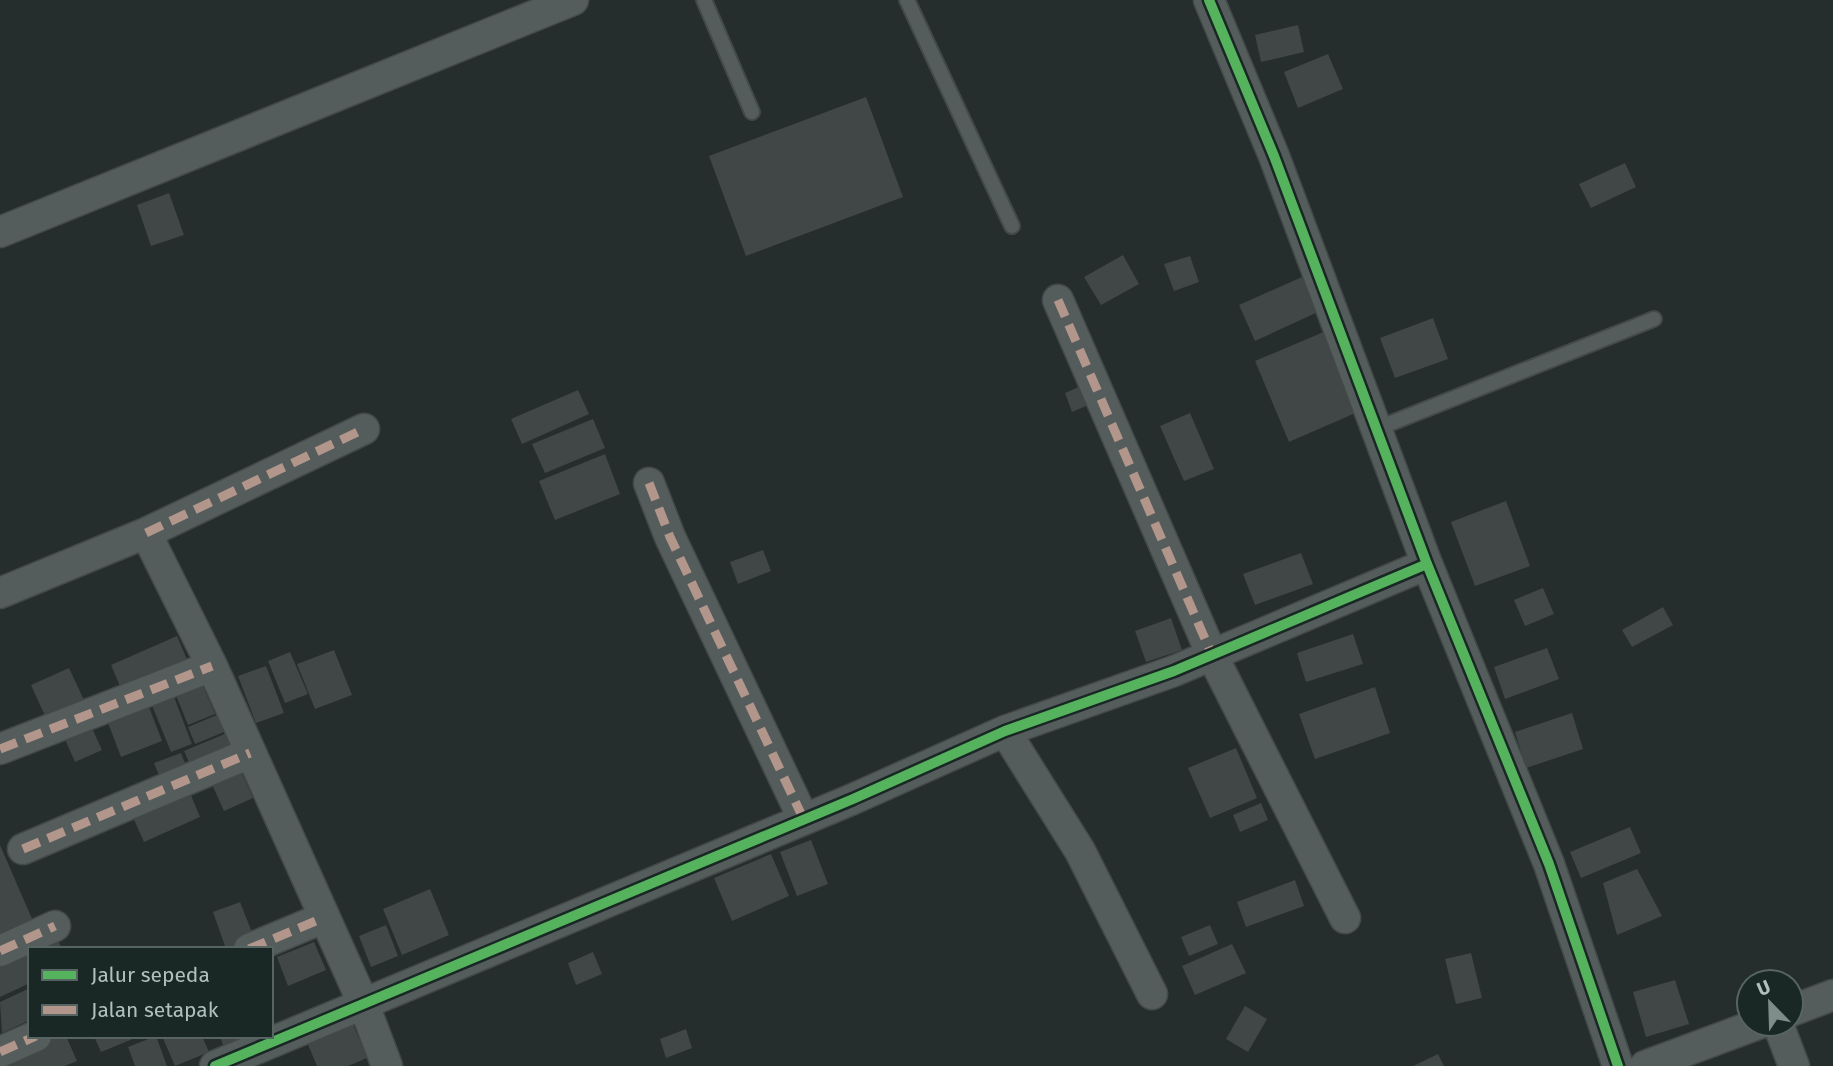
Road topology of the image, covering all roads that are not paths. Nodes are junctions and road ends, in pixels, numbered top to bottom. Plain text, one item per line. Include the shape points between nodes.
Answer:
1 (573, 0) edge
2 (704, 0) edge
3 (907, 0) edge
4 (1209, 0) edge
5 (752, 112) dead end
6 (1012, 226) dead end
7 (0, 232) edge
8 (1058, 300) dead end
9 (1654, 319) dead end
10 (364, 429) dead end
11 (1376, 429) junction
12 (649, 483) dead end
13 (146, 533) junction
14 (1427, 564) junction
15 (0, 593) edge
16 (1212, 655) junction
17 (212, 666) junction
18 (1005, 732) junction
19 (0, 749) edge
20 (250, 753) junction
21 (803, 818) junction
22 (23, 849) dead end
23 (323, 918) junction
24 (1345, 918) dead end
25 (55, 926) dead end
26 (253, 947) edge
27 (0, 951) edge
28 (1152, 993) dead end
29 (1833, 995) edge
30 (364, 1004) junction
31 (1805, 1006) edge
32 (1735, 1033) edge
33 (32, 1038) edge
34 (1783, 1038) edge
35 (0, 1052) edge
36 (215, 1066) edge
37 (387, 1066) edge
38 (1618, 1066) edge
39 (1645, 1066) edge
40 (1794, 1066) edge

1 - 7 street
2 - 5 lane
3 - 6 lane
4 - 11 street via 1274,156
8 - 16 street
9 - 11 lane
10 - 13 street
11 - 14 street
12 - 21 street
13 - 15 street
13 - 17 street
14 - 16 street
14 - 38 street via 1549,864
16 - 18 street
16 - 24 street
17 - 19 street
17 - 20 street
18 - 21 street
18 - 28 street via 1080,851
20 - 22 street
20 - 23 street
21 - 30 street
23 - 26 street
23 - 30 street
25 - 27 street
29 - 31 street
30 - 36 street
30 - 37 street
32 - 39 street
33 - 35 street
34 - 40 street

